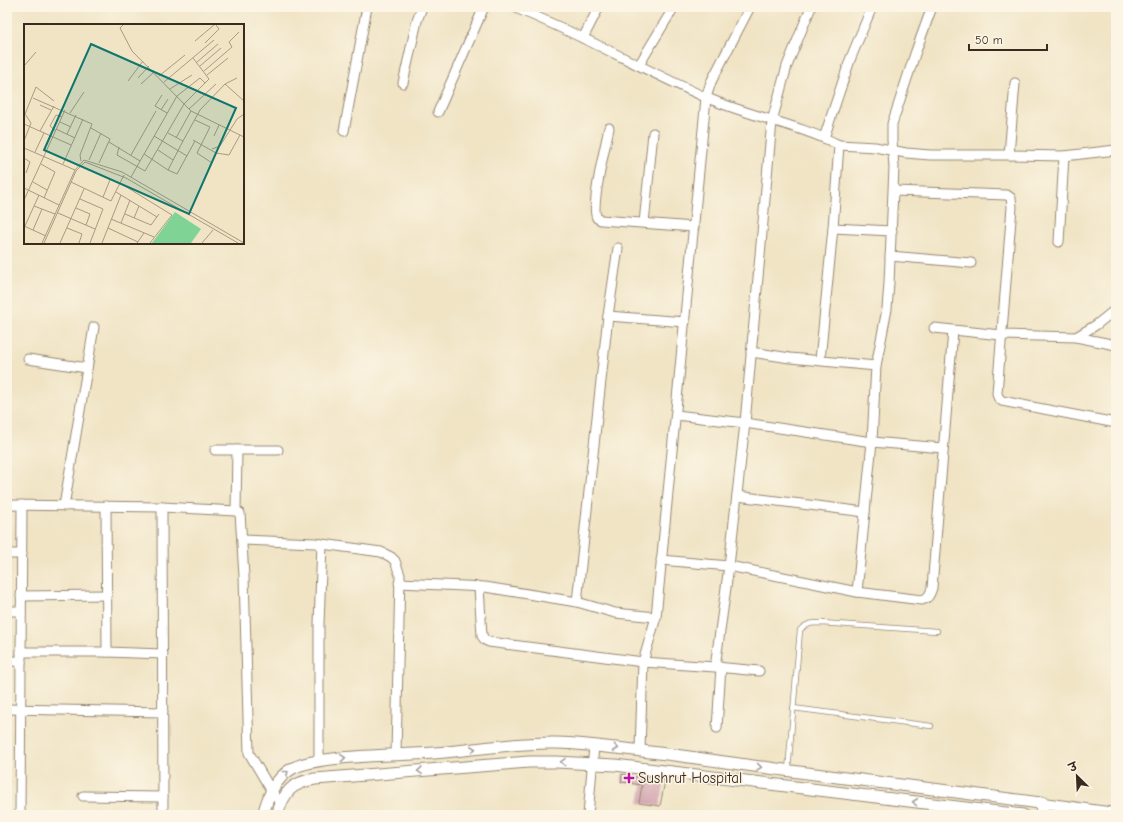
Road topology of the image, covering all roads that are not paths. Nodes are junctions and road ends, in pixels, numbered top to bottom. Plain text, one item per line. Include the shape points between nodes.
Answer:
1 (367, 7) edge
2 (422, 7) edge
3 (484, 7) edge
4 (512, 7) edge
5 (599, 7) edge
6 (674, 7) edge
7 (750, 7) edge
8 (810, 7) edge
9 (872, 7) edge
10 (932, 7) edge
11 (532, 11) edge
12 (583, 38) junction
13 (639, 65) junction
14 (402, 83) dead end
15 (1015, 83) dead end
16 (706, 98) junction
17 (438, 112) dead end
18 (772, 121) junction
19 (609, 128) dead end
20 (344, 131) dead end
21 (653, 133) dead end
22 (824, 138) junction
23 (839, 145) junction
24 (893, 150) junction
25 (1116, 150) edge
26 (1009, 155) junction
27 (1064, 156) junction
28 (894, 191) junction
29 (644, 223) junction
30 (694, 227) junction
31 (833, 228) junction
32 (892, 231) junction
33 (1059, 242) dead end
34 (618, 248) dead end
35 (890, 256) junction
36 (971, 263) dead end
37 (1116, 309) edge
38 (608, 316) junction
39 (685, 322) junction
40 (94, 327) dead end
41 (934, 328) dead end
42 (953, 331) junction
43 (1001, 335) junction
44 (1076, 337) junction
45 (1116, 345) edge
46 (751, 352) junction
47 (28, 359) dead end
48 (820, 360) junction
49 (876, 366) junction
50 (87, 368) junction
51 (676, 415) junction
52 (745, 423) junction
53 (1116, 423) edge
54 (872, 442) junction
55 (943, 448) junction
56 (215, 450) dead end
57 (238, 450) junction
58 (278, 450) dead end
59 (737, 496) junction
60 (7, 505) edge
61 (22, 505) junction
62 (64, 506) junction
63 (106, 506) junction
64 (162, 507) junction
65 (236, 511) junction
66 (865, 512) junction
67 (243, 540) junction
68 (322, 544) junction
69 (7, 554) edge
70 (22, 554) junction
71 (661, 560) junction
72 (729, 566) junction
73 (400, 583) junction
74 (479, 587) junction
75 (857, 592) junction
76 (107, 595) junction
77 (22, 596) junction
78 (577, 602) junction
79 (21, 611) junction
80 (7, 612) edge
81 (656, 617) junction
82 (937, 631) dead end
83 (107, 652) junction
84 (163, 654) junction
85 (21, 657) junction
86 (7, 660) edge
87 (643, 662) junction
88 (718, 667) junction
89 (760, 671) dead end
90 (793, 708) junction
91 (7, 709) edge
92 (21, 709) junction
93 (163, 712) junction
94 (931, 726) dead end
95 (717, 728) dead end
96 (594, 746) junction
97 (640, 750) junction
98 (396, 754) junction
99 (319, 760) junction
100 (592, 764) junction
101 (788, 771) junction
102 (271, 790) junction
103 (83, 796) dead end
104 (163, 797) junction
105 (1042, 802) junction
106 (281, 804) junction
107 (1116, 814) edge
108 (20, 815) edge
109 (163, 815) edge
110 (263, 815) edge
111 (277, 815) edge
112 (588, 815) edge
113 (1023, 815) edge
114 (1041, 815) edge

1 - 20 street
2 - 14 street
3 - 17 street
4 - 11 street
5 - 12 street
6 - 13 street
7 - 16 street via 711,82
8 - 18 street via 786,66
9 - 22 street via 850,60
10 - 24 street via 892,124
11 - 12 street
12 - 13 street
13 - 16 street
15 - 26 street
16 - 18 street
16 - 30 street
18 - 22 street
18 - 46 street
19 - 29 street via 595,215 601,220
21 - 29 street
22 - 23 street
23 - 24 street via 875,146
23 - 31 street
24 - 26 street via 930,155
24 - 28 street
25 - 27 street
26 - 27 street
27 - 33 street
28 - 32 street
28 - 43 street via 1007,195 1011,198
29 - 30 street
30 - 39 street
31 - 32 street
31 - 48 street
32 - 35 street
34 - 38 street
35 - 36 street
35 - 49 street via 887,308
37 - 44 street
38 - 39 street
38 - 78 street
39 - 51 street
40 - 50 street
41 - 42 street
42 - 43 street
42 - 55 street
43 - 44 street
43 - 53 street via 998,398 1002,401
44 - 45 street
46 - 48 street
46 - 52 street
47 - 50 street
48 - 49 street
49 - 54 street
50 - 62 street
51 - 52 street
51 - 71 street
52 - 54 street
52 - 59 street
54 - 55 street
54 - 66 street
55 - 75 street via 930,595 922,600
56 - 57 street
57 - 58 street
57 - 65 street
59 - 66 street
59 - 72 street
60 - 61 street
61 - 62 street
61 - 70 street
62 - 63 street
63 - 64 street
63 - 76 street
64 - 65 street
64 - 84 street
65 - 67 street via 242,518
66 - 75 street
67 - 68 street
67 - 102 street via 249,753
68 - 73 street via 381,552 395,561
68 - 99 street
69 - 70 street
70 - 77 street
71 - 72 street
71 - 81 street
72 - 75 street
72 - 88 street
73 - 74 street
73 - 98 street
74 - 78 street
74 - 87 street via 482,636 489,642
76 - 77 street
76 - 83 street
77 - 79 street
78 - 81 street via 615,613
79 - 80 street
79 - 85 street
81 - 87 street
82 - 90 lane via 822,623 804,625 800,630
83 - 84 street
83 - 85 street
84 - 93 street
85 - 86 street
85 - 92 street
87 - 88 street
87 - 97 street
88 - 89 street
88 - 95 street
90 - 94 lane
90 - 101 lane
91 - 92 street
92 - 93 street
92 - 108 street
93 - 104 street
96 -> 97 street
98 -> 96 street via 550,743
96 - 100 street
97 -> 101 street
99 -> 98 street
102 -> 99 street via 291,769
100 -> 106 street via 529,762 315,779 293,786
100 - 112 street
113 -> 100 street
101 - 105 street
102 - 106 street
102 - 110 street
103 - 104 street
104 - 109 street
105 - 107 street
105 - 114 street
106 - 111 street

